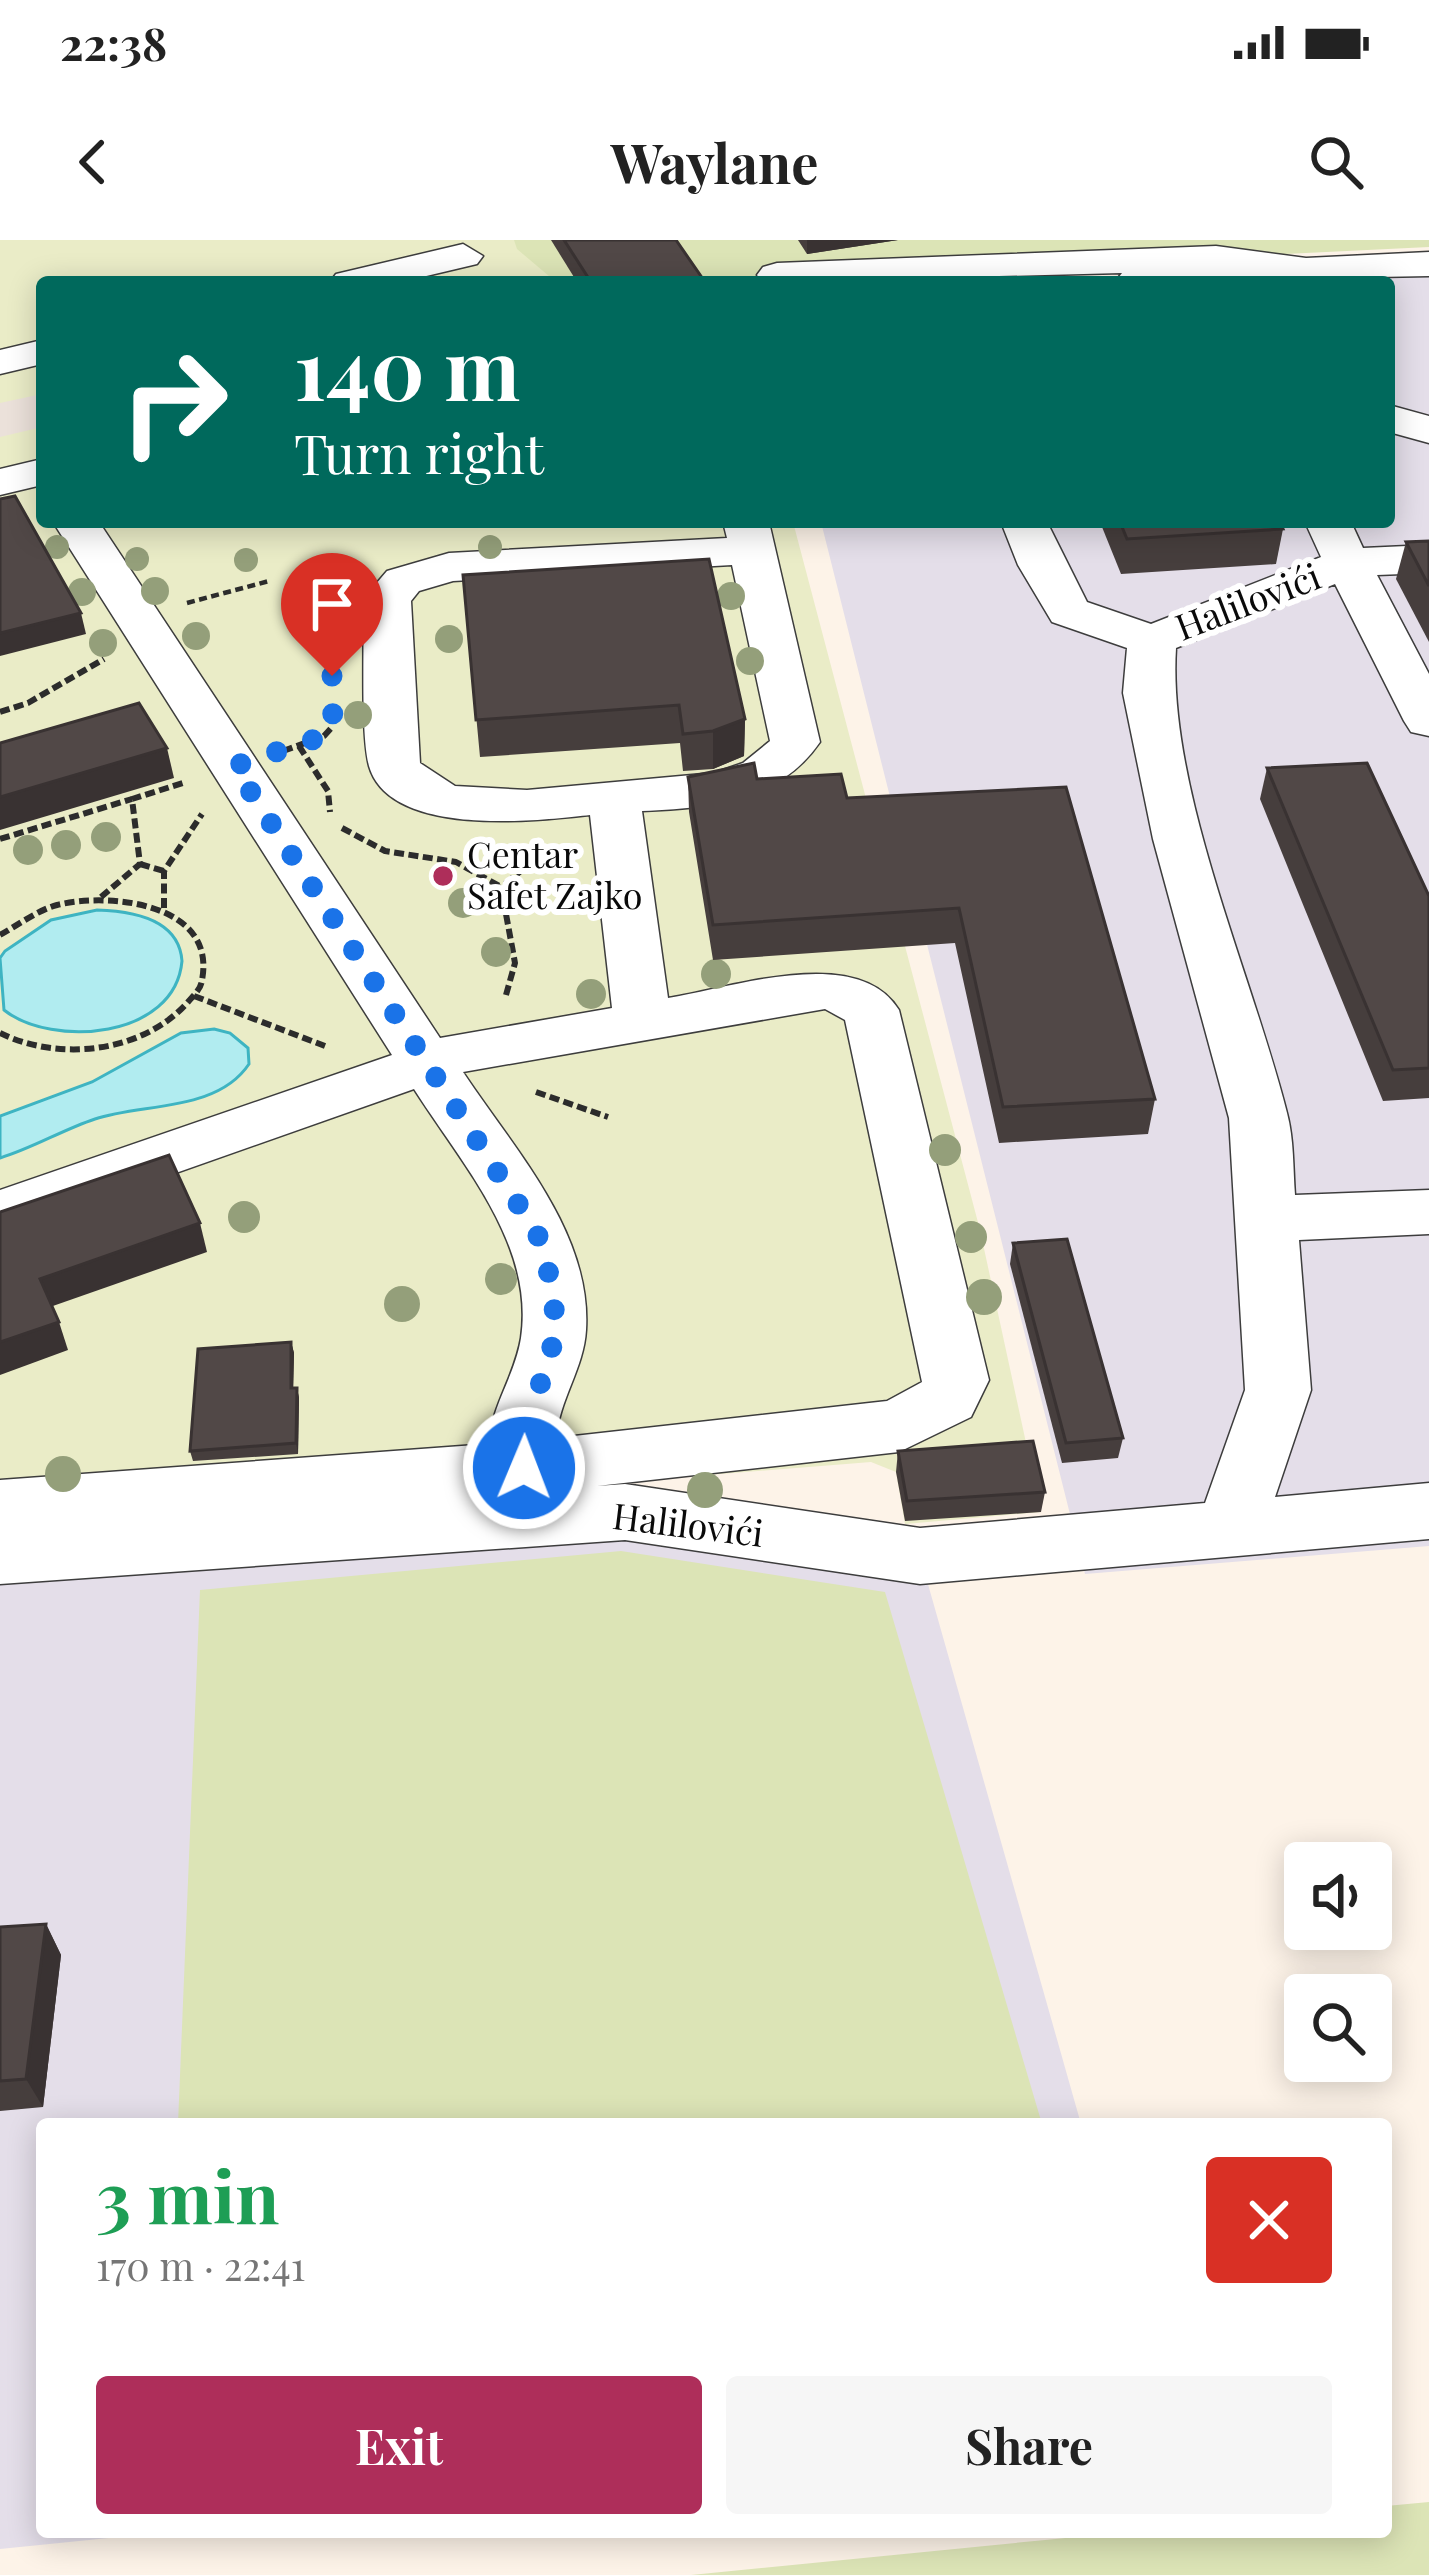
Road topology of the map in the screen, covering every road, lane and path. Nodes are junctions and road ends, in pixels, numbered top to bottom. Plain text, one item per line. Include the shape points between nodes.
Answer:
1 (1049, 240) edge
2 (468, 260) edge
3 (1096, 263) junction
4 (1429, 264) edge
5 (776, 275) dead end
6 (382, 276) edge
7 (1300, 276) edge
8 (36, 353) edge
9 (0, 362) edge
10 (36, 473) edge
11 (0, 482) edge
12 (80, 528) edge
13 (1026, 528) edge
14 (750, 536) edge
15 (1337, 543) edge
16 (1429, 560) edge
17 (269, 581) dead end
18 (143, 631) junction
19 (1152, 640) junction
20 (0, 712) edge
21 (334, 714) dead end
22 (1429, 721) edge
23 (239, 774) junction
24 (132, 799) junction
25 (615, 812) junction
26 (0, 839) edge
27 (140, 864) junction
28 (164, 871) junction
29 (100, 898) junction
30 (164, 908) junction
31 (0, 934) edge
32 (194, 996) junction
33 (642, 1018) junction
34 (0, 1033) edge
35 (423, 1065) junction
36 (1429, 1211) edge
37 (0, 1214) edge
38 (1265, 1220) junction
39 (524, 1468) junction
40 (0, 1507) edge
41 (1429, 1511) edge
42 (1230, 1530) junction
43 (0, 1556) edge

1 - 3 street
2 - 6 street
3 - 5 street
3 - 7 street via 1216,258
4 - 7 street
8 - 9 street
10 - 11 street
12 - 18 street
13 - 19 street via 1069,612
14 - 25 street via 795,742 787,758 745,780
14 - 25 street via 436,568 403,581 387,599 394,767 409,787 466,805
15 - 16 street, Halilovići
15 - 19 street, Halilovići
15 - 22 street
17 - 18 path
18 - 20 path via 28,704
18 - 23 street
19 - 38 street, Halilovići via 1155,730 1259,1118
21 - 23 path via 324,736
23 - 24 path
23 - 28 path
23 - 35 street
24 - 26 path
24 - 27 path
25 - 33 street
25 - 35 path via 501,886 514,982 495,1011
27 - 28 path
27 - 29 path
28 - 30 path
29 - 30 path
29 - 31 path via 32,915
30 - 32 path via 205,946 206,972
32 - 34 path via 182,1014 111,1046 36,1047
32 - 35 path via 360,1059
33 - 35 street
33 - 39 street via 820,989 853,996 871,1010 956,1380 948,1399 899,1426
35 - 37 street
35 - 39 street via 515,1194 550,1272 554,1338 520,1424
36 - 38 street
38 - 42 street, Halilovići via 1278,1390
39 - 40 street
41 - 42 street, Halilovići
42 - 43 street, Halilovići via 920,1556 625,1512

